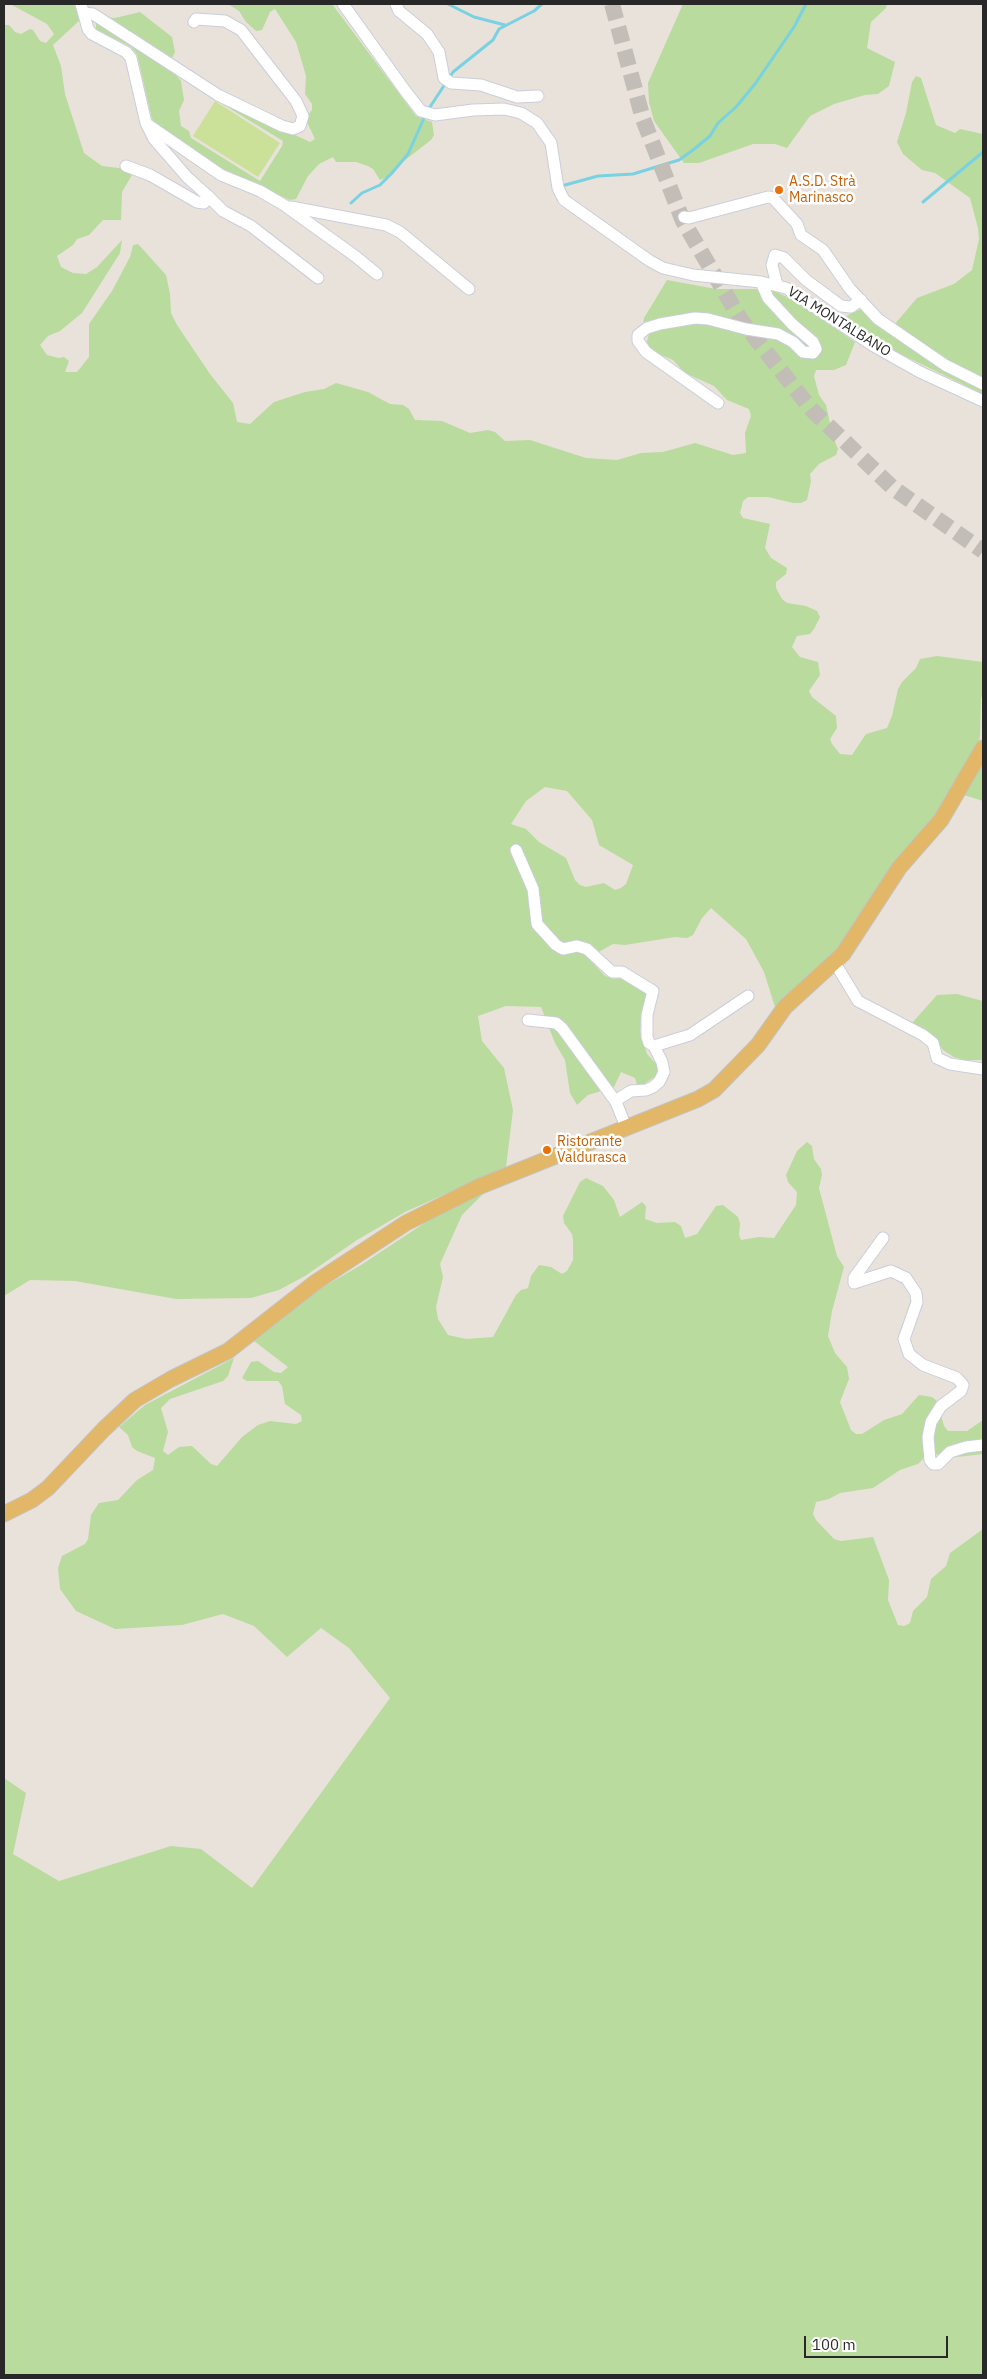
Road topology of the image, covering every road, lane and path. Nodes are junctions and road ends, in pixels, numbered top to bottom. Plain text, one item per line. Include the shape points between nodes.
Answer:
1 (343, 4) edge
2 (396, 4) edge
3 (82, 8) edge
4 (194, 22) dead end
5 (538, 96) dead end
6 (146, 123) junction
7 (126, 166) dead end
8 (207, 195) junction
9 (284, 205) junction
10 (684, 217) dead end
11 (377, 274) dead end
12 (318, 278) dead end
13 (761, 282) junction
14 (776, 285) junction
15 (469, 289) dead end
16 (861, 300) junction
17 (983, 384) edge
18 (983, 401) edge
19 (718, 403) dead end
20 (983, 748) edge
21 (516, 850) dead end
22 (835, 962) junction
23 (748, 996) dead end
24 (528, 1020) dead end
25 (654, 1046) junction
26 (983, 1068) edge
27 (616, 1102) junction
28 (626, 1127) junction
29 (883, 1238) dead end
30 (983, 1445) edge
31 (4, 1514) edge

1 - 13 street, VIA MONTALBANO via 421,111 435,115 490,108 521,113 537,123 548,136 558,188 564,200 611,236 663,268 700,276
2 - 5 street via 399,11 427,34 438,52 444,78 451,83 481,85 517,97
3 - 4 street via 218,96 282,126 300,126 303,116 296,101 241,30 225,21 196,19
3 - 6 street via 92,34 132,58
6 - 8 street via 154,139
6 - 9 street via 221,175
7 - 8 street via 150,175 198,203 205,202
8 - 12 street via 224,211 251,226
9 - 11 street
9 - 15 street via 386,226 400,232
10 - 16 street via 771,197 797,224 801,235 823,250
13 - 14 street, VIA MONTALBANO
13 - 19 street via 768,298 813,342 816,348 813,354 803,352 778,334 708,318 660,324 646,328 638,335 638,341 646,352
14 - 16 street via 772,265 775,255 784,258 806,280 841,306 851,307
14 - 18 street, VIA MONTALBANO via 799,295 858,336 920,372
16 - 17 street via 889,327 945,365
20 - 22 main road via 941,820 899,868 855,938
21 - 25 street via 533,889 537,924 556,945 563,949 582,947 612,972 622,972 652,990 646,1023 648,1042
22 - 26 street via 858,1001 923,1035 932,1043 937,1058 950,1064
22 - 28 main road via 785,1007 758,1045 714,1090
23 - 25 street via 690,1035
24 - 27 street via 556,1023 569,1034
25 - 27 street via 664,1066 663,1077 646,1090 629,1092
27 - 28 street
28 - 31 main road via 478,1187 406,1223 316,1282 228,1351 171,1378 136,1400 48,1488
29 - 30 street via 854,1278 854,1284 890,1271 906,1278 916,1293 917,1302 904,1339 909,1354 923,1365 957,1378 963,1385 931,1422 928,1437 930,1460 938,1464 950,1452 966,1446

